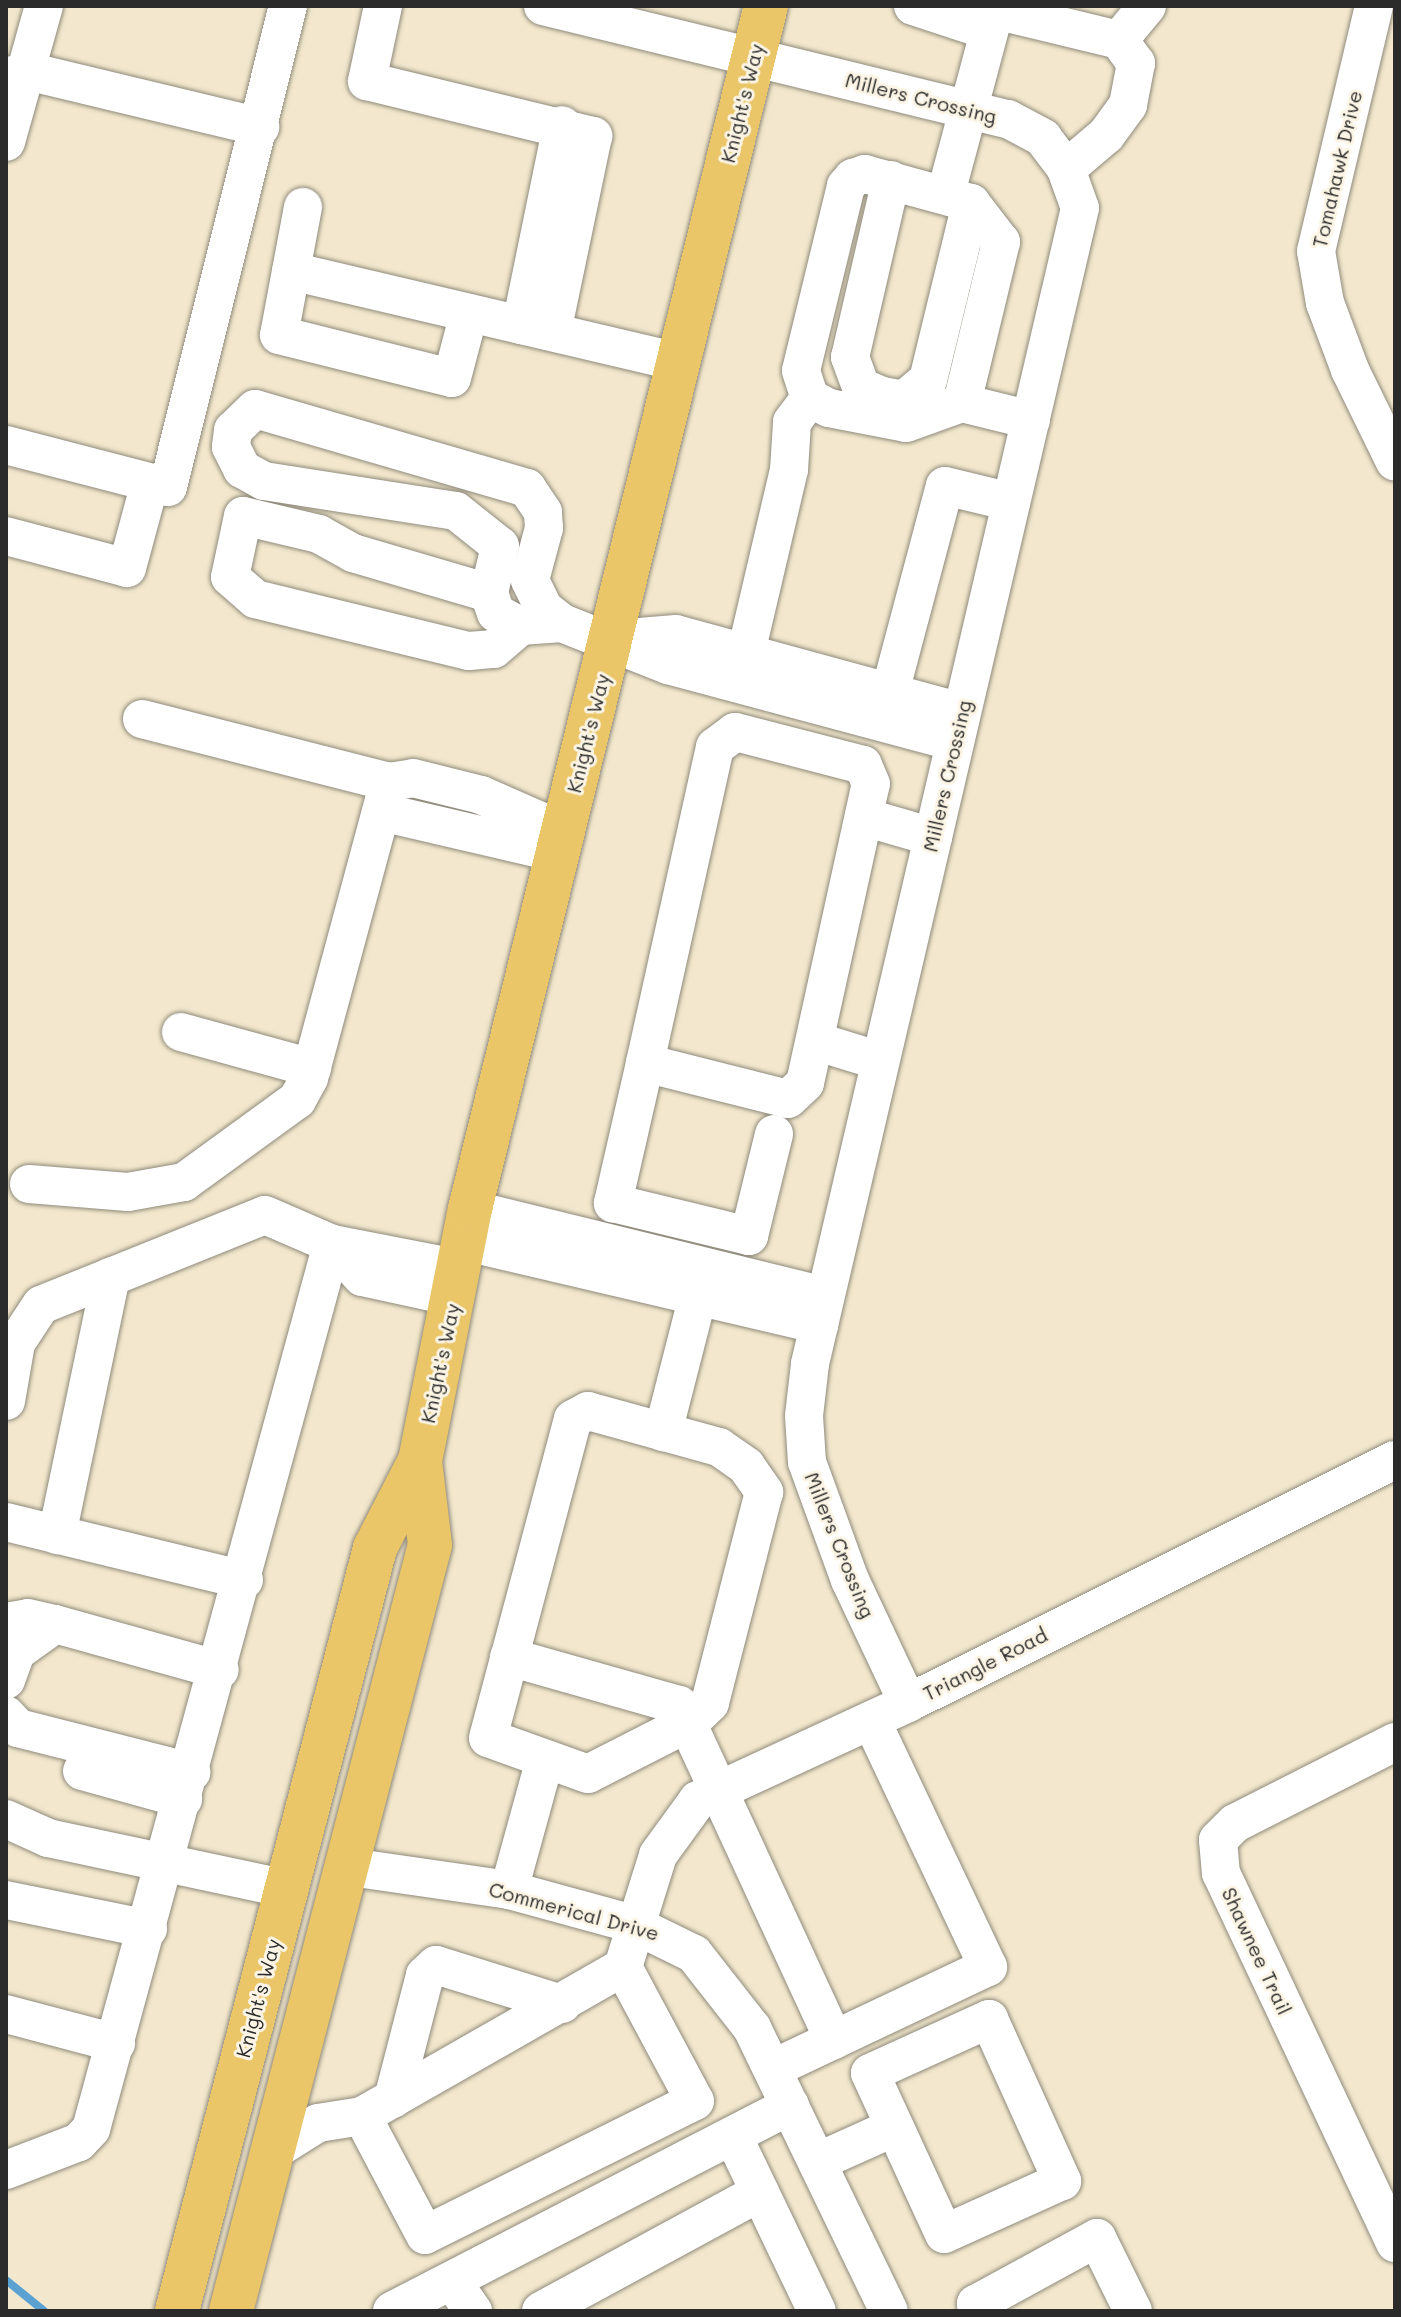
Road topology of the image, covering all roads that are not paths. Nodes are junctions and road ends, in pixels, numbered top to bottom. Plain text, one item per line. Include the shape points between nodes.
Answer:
1 (44, 6) edge
2 (288, 6) edge
3 (383, 6) edge
4 (543, 6) edge
5 (766, 6) edge
6 (913, 6) edge
7 (1147, 6) edge
8 (1374, 6) edge
9 (993, 16) edge
10 (1119, 40) junction
11 (754, 56) junction
12 (16, 74) edge
13 (968, 109) junction
14 (260, 127) junction
15 (6, 142) edge
16 (1066, 169) junction
17 (891, 180) junction
18 (958, 198) junction
19 (303, 207) dead end
20 (291, 271) junction
21 (469, 313) junction
22 (536, 328) junction
23 (678, 362) junction
24 (810, 398) junction
25 (962, 403) junction
26 (1031, 420) junction
27 (6, 445) edge
28 (1395, 462) edge
29 (150, 483) junction
30 (1011, 502) junction
31 (6, 536) edge
32 (489, 593) junction
33 (562, 623) junction
34 (520, 626) junction
35 (612, 639) junction
36 (746, 653) junction
37 (756, 689) junction
38 (890, 692) junction
39 (142, 719) dead end
40 (959, 727) junction
41 (746, 734) junction
42 (385, 797) junction
43 (864, 817) junction
44 (933, 837) junction
45 (560, 842) junction
46 (181, 1032) dead end
47 (815, 1041) junction
48 (880, 1061) junction
49 (645, 1063) junction
50 (312, 1068) junction
51 (774, 1134) dead end
52 (29, 1184) dead end
53 (715, 1229) junction
54 (332, 1244) junction
55 (462, 1254) junction
56 (111, 1277) junction
57 (702, 1282) junction
58 (822, 1310) junction
59 (6, 1401) edge
60 (663, 1432) junction
61 (1395, 1460) edge
62 (420, 1461) junction
63 (807, 1462) junction
64 (764, 1492) junction
65 (6, 1522) edge
66 (57, 1535) junction
67 (244, 1580) junction
68 (6, 1622) edge
69 (55, 1624) junction
70 (509, 1657) junction
71 (345, 1663) junction
72 (220, 1670) junction
73 (6, 1680) edge
74 (908, 1703) junction
75 (6, 1715) edge
76 (871, 1720) junction
77 (690, 1722) junction
78 (1395, 1742) edge
79 (6, 1749) edge
80 (545, 1759) junction
81 (187, 1786) junction
82 (719, 1789) junction
83 (6, 1819) edge
84 (167, 1866) junction
85 (350, 1867) junction
86 (287, 1889) junction
87 (509, 1890) junction
88 (6, 1900) edge
89 (633, 1924) junction
90 (148, 1929) junction
91 (623, 1967) junction
92 (562, 2004) junction
93 (6, 2014) edge
94 (834, 2040) junction
95 (6, 2041) edge
96 (112, 2055) junction
97 (772, 2069) junction
98 (790, 2106) junction
99 (378, 2108) junction
100 (895, 2127) junction
101 (733, 2136) junction
102 (6, 2139) edge
103 (275, 2150) junction
104 (817, 2162) junction
105 (22, 2165) edge
106 (760, 2192) junction
107 (1395, 2243) edge
108 (462, 2296) edge
109 (174, 2304) edge
110 (231, 2311) edge
111 (392, 2311) edge
112 (541, 2311) edge
113 (817, 2311) edge
114 (889, 2311) edge
115 (979, 2311) edge
116 (1133, 2311) edge

1 - 12 street
2 - 14 street
3 - 22 street via 367,81 562,125
4 - 11 street, Millers Crossing
5 - 11 main road, Knight's Way
6 - 9 street
7 - 10 street
8 - 28 street, Tomahawk Drive via 1316,251 1325,303 1350,370
9 - 10 street
9 - 13 street
10 - 16 street via 1136,63 1128,105 1106,135
11 - 13 street, Millers Crossing
11 - 23 main road, Knight's Way
12 - 14 street
12 - 15 street
13 - 16 street, Millers Crossing via 1008,119 1043,138
13 - 18 street
14 - 29 street via 168,487
16 - 26 street, Millers Crossing via 1080,208
17 - 18 street
17 - 18 street via 850,357 861,387 882,396 904,400 928,380
17 - 24 street via 865,174 846,186 801,371
18 - 25 street via 1001,242 1002,252
19 - 20 street
20 - 21 street
20 - 21 street via 279,335 452,378
21 - 22 street
22 - 23 street
23 - 35 main road, Knight's Way
24 - 25 street via 829,408 906,423
24 - 36 street via 792,422 789,470
25 - 26 street
26 - 30 street, Millers Crossing
27 - 29 street
29 - 31 street via 127,568
30 - 38 street via 945,486
30 - 40 street, Millers Crossing
32 - 33 street via 500,546 456,511 264,481 242,469 231,447 233,430 255,409 527,488 543,512 544,528 530,580 544,609
32 - 34 street via 496,613
32 - 34 street via 353,553 319,534 243,516 230,577 255,599 469,651 494,649
33 - 34 street
33 - 35 street
35 - 36 street via 676,634
35 - 37 street via 668,665
35 - 45 main road, Knight's Way
36 - 37 street
36 - 38 street
37 - 40 street
37 - 41 street
38 - 40 street
39 - 42 street
40 - 44 street, Millers Crossing
41 - 43 street via 863,765 871,784
41 - 49 street via 735,732 715,747
42 - 45 street
42 - 50 street
43 - 44 street
43 - 47 street
44 - 48 street, Millers Crossing
45 - 55 main road, Knight's Way
46 - 50 street
47 - 48 street
47 - 49 street via 805,1083 788,1099
48 - 58 street, Millers Crossing
49 - 53 street via 613,1203
50 - 52 street via 297,1100 184,1182 128,1192
51 - 53 street via 749,1236
53 - 57 street
54 - 55 street via 362,1277
54 - 56 street via 265,1215
54 - 67 street
55 - 57 street
55 - 62 main road, Knight's Way
56 - 59 street via 41,1305 16,1343
56 - 66 street
57 - 58 street
57 - 60 street
58 - 63 street, Millers Crossing via 804,1416
60 - 64 street via 719,1447 746,1466
60 - 70 street via 588,1411 573,1419
61 - 74 street, Triangle Road
62 - 71 main road, Knight's Way via 375,1548
62 - 85 main road, Knight's Way via 430,1545
63 - 64 street
63 - 74 street, Millers Crossing via 850,1580
64 - 77 street via 710,1703
65 - 66 street
66 - 67 street
67 - 72 street
68 - 69 street via 28,1618
69 - 72 street
69 - 73 street via 16,1652
70 - 77 street via 679,1705
70 - 80 street via 488,1738
71 - 85 main road via 358,1719 330,1853 336,1865
71 - 86 main road, Knight's Way
72 - 81 street
74 - 76 street, Triangle Road
75 - 81 street via 18,1728
76 - 82 street, Triangle Road
76 - 94 street via 988,1967
77 - 80 street via 588,1774
77 - 82 street
78 - 107 street, Shawnee Trail via 1235,1823 1218,1840 1221,1873
79 - 81 street
80 - 87 street
81 - 84 street
82 - 89 street, Triangle Road via 698,1800 658,1855
82 - 94 street
83 - 84 street via 48,1838
84 - 86 street
84 - 90 street
85 - 87 street, Commerical Drive
85 - 103 main road, Knight's Way
86 - 109 main road, Knight's Way
87 - 89 street, Commerical Drive
88 - 90 street
89 - 91 street, Triangle Road
89 - 97 street, Commerical Drive via 694,1954 721,1982
90 - 96 street
91 - 92 street
91 - 99 street via 695,2101 425,2235
92 - 99 street
92 - 99 street via 436,1965 425,1975
93 - 96 street
94 - 97 street
95 - 96 street
96 - 105 street via 91,2129 79,2142
97 - 98 street, Commerical Drive
98 - 101 street
98 - 104 street, Commerical Drive
99 - 103 street via 318,2123
100 - 100 street via 944,2234 1062,2181 989,2019 870,2073
100 - 104 street
101 - 106 street
101 - 108 street
102 - 105 street
103 - 110 main road, Knight's Way
104 - 114 street, Commerical Drive
106 - 112 street
106 - 113 street
108 - 111 street
115 - 116 street via 976,2304 1097,2238

